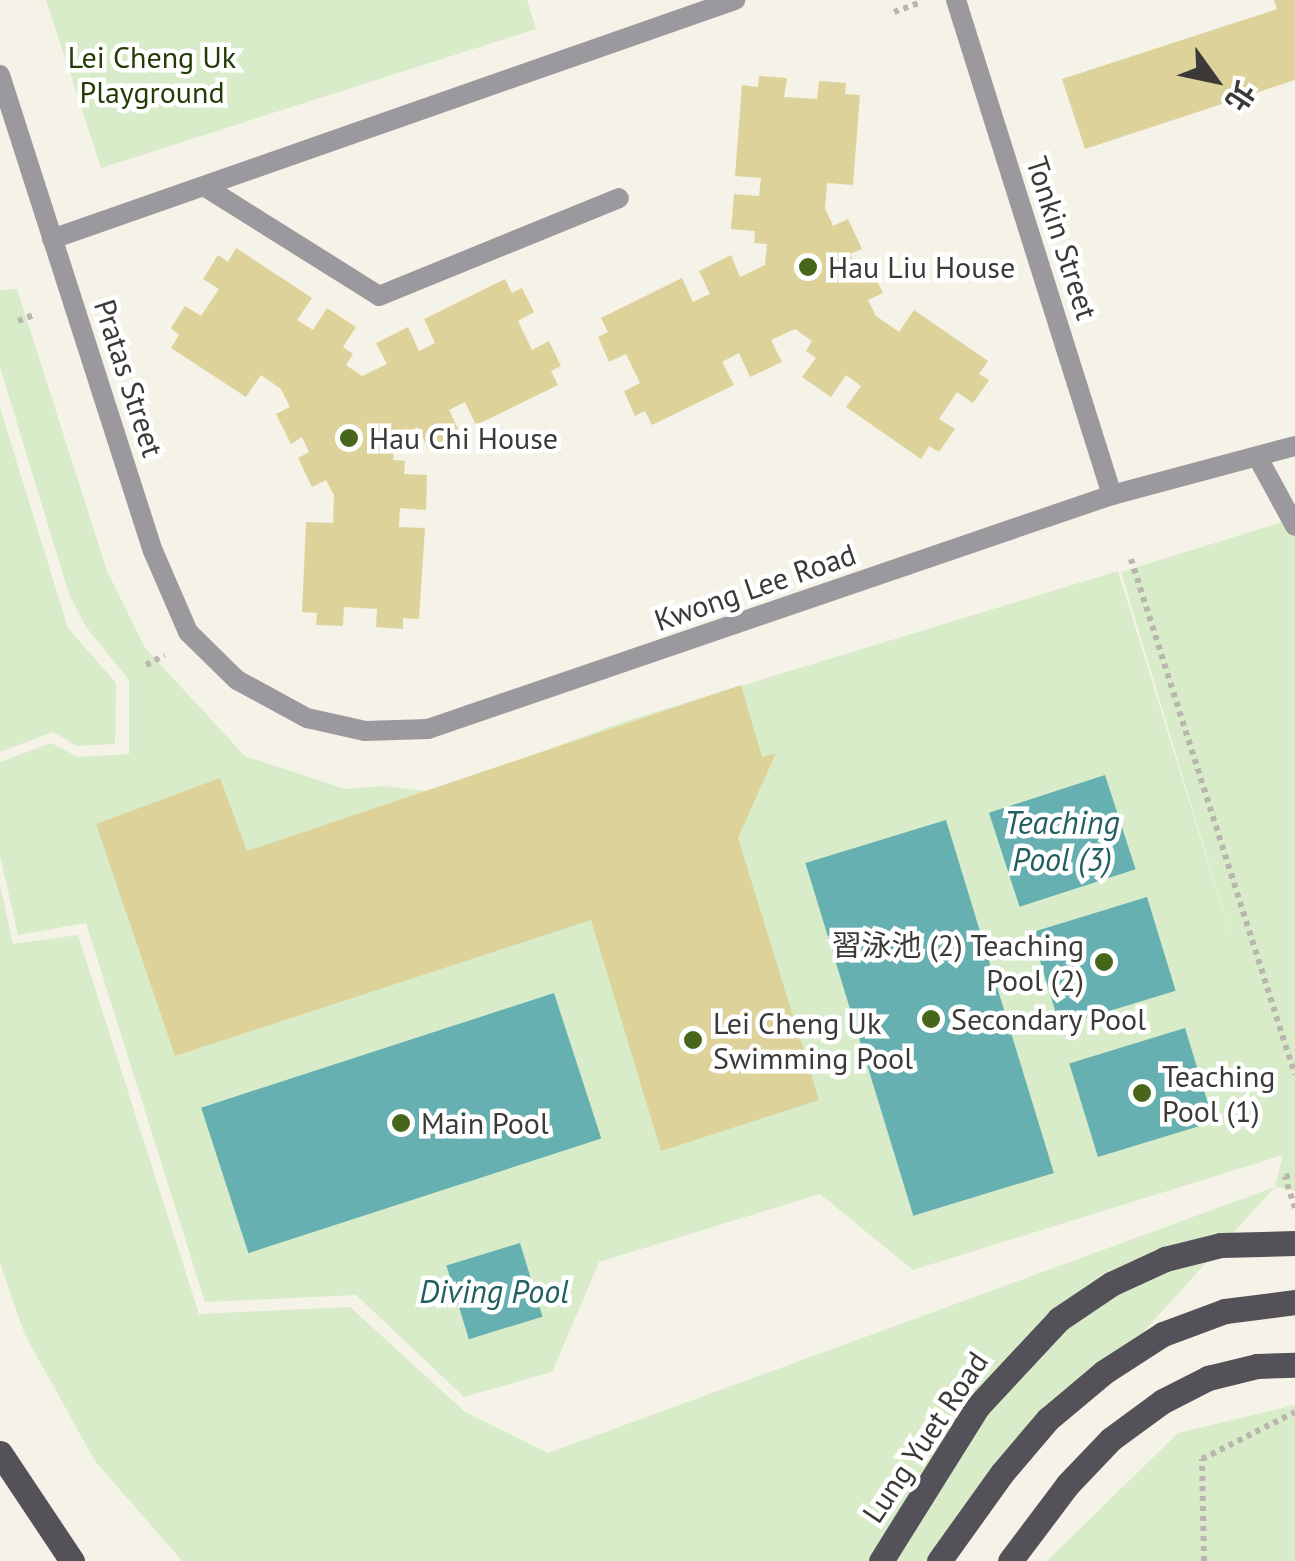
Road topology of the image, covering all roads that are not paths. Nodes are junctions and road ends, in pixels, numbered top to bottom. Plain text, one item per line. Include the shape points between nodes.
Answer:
1 (735, 0) edge
2 (956, 0) edge
3 (0, 74) edge
4 (208, 188) junction
5 (619, 198) dead end
6 (52, 239) junction
7 (1295, 446) edge
8 (1258, 458) junction
9 (1112, 495) junction
10 (1295, 526) edge
11 (237, 680) joint
12 (1295, 1243) edge
13 (1295, 1302) edge
14 (1295, 1365) edge
15 (0, 1453) edge
16 (72, 1561) edge
17 (880, 1561) edge
18 (939, 1561) edge
19 (1010, 1561) edge

1 - 4 street
2 - 9 street, Tonkin Street
3 - 6 street, Pratas Street
4 - 5 street via 378,296
4 - 6 street
6 - 11 street, Pratas Street via 153,551 188,632
7 - 8 street, Kwong Lee Road
8 - 9 street, Kwong Lee Road
8 - 10 street
9 - 11 street, Kwong Lee Road via 428,728 365,730 307,718
12 - 17 main road, Lung Yuet Road via 1221,1246 1165,1259 1059,1319 978,1406
13 - 18 main road via 1225,1311 1163,1334 1104,1372 1025,1446
14 - 19 main road via 1208,1378 1163,1401 1111,1439
15 - 16 main road

